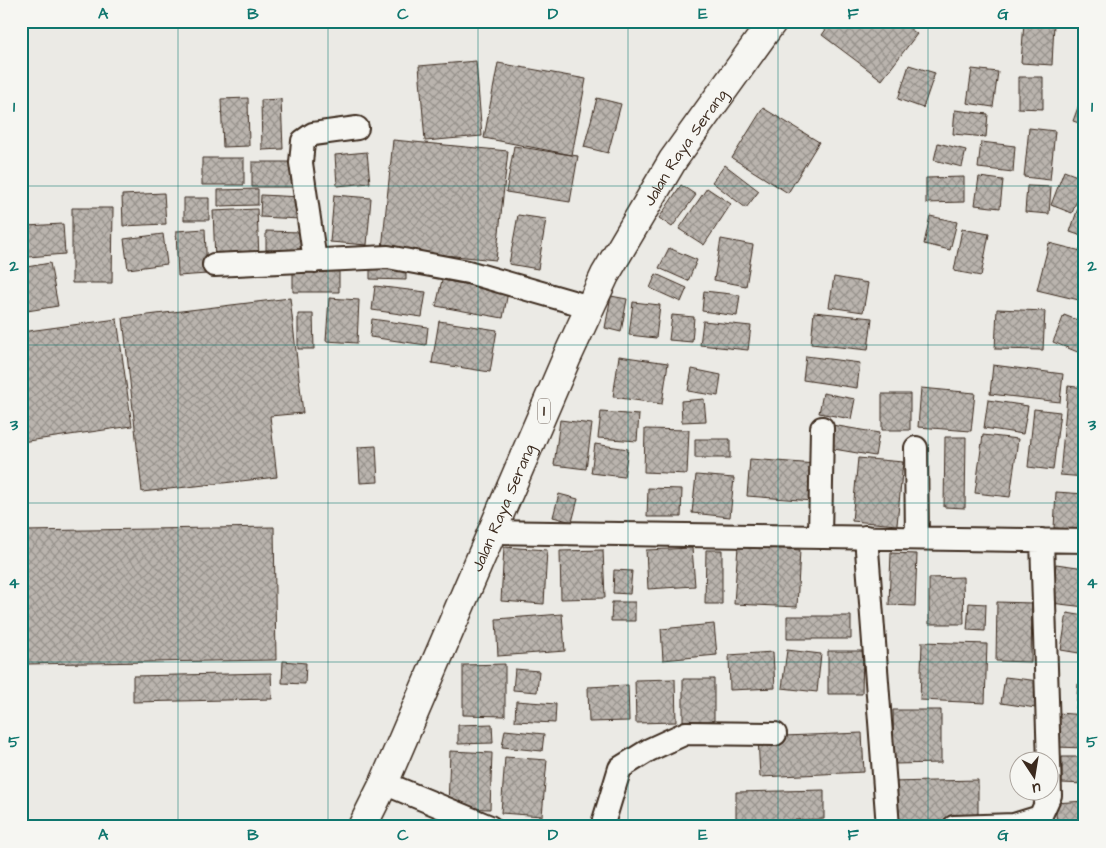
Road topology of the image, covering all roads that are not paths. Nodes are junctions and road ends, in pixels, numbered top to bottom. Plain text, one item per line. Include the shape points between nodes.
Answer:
1 (773, 21) edge
2 (357, 128) dead end
3 (316, 261) junction
4 (214, 265) dead end
5 (590, 307) junction
6 (822, 428) dead end
7 (916, 448) dead end
8 (493, 532) junction
9 (820, 537) junction
10 (866, 537) junction
11 (917, 538) junction
12 (1042, 540) junction
13 (1085, 541) edge
14 (775, 734) dead end
15 (384, 783) junction
16 (362, 827) edge
17 (490, 827) edge
18 (602, 827) edge
19 (888, 827) edge
20 (954, 827) edge

1 - 5 highway, Jalan Raya Serang / 1 via 673,160 605,275
2 - 3 street via 313,134 304,141 301,163
3 - 4 street
3 - 5 street via 388,257 468,272
5 - 8 highway, Jalan Raya Serang / 1
6 - 9 street
7 - 11 street
8 - 9 street
8 - 15 highway, Jalan Raya Serang / 1
9 - 10 street
10 - 11 street
10 - 19 street
11 - 12 street
12 - 13 street
12 - 20 street via 1050,796 1040,817 1014,825
14 - 18 street via 686,733 649,750 620,768
15 - 16 highway, Jalan Raya Serang / 1
15 - 17 street

